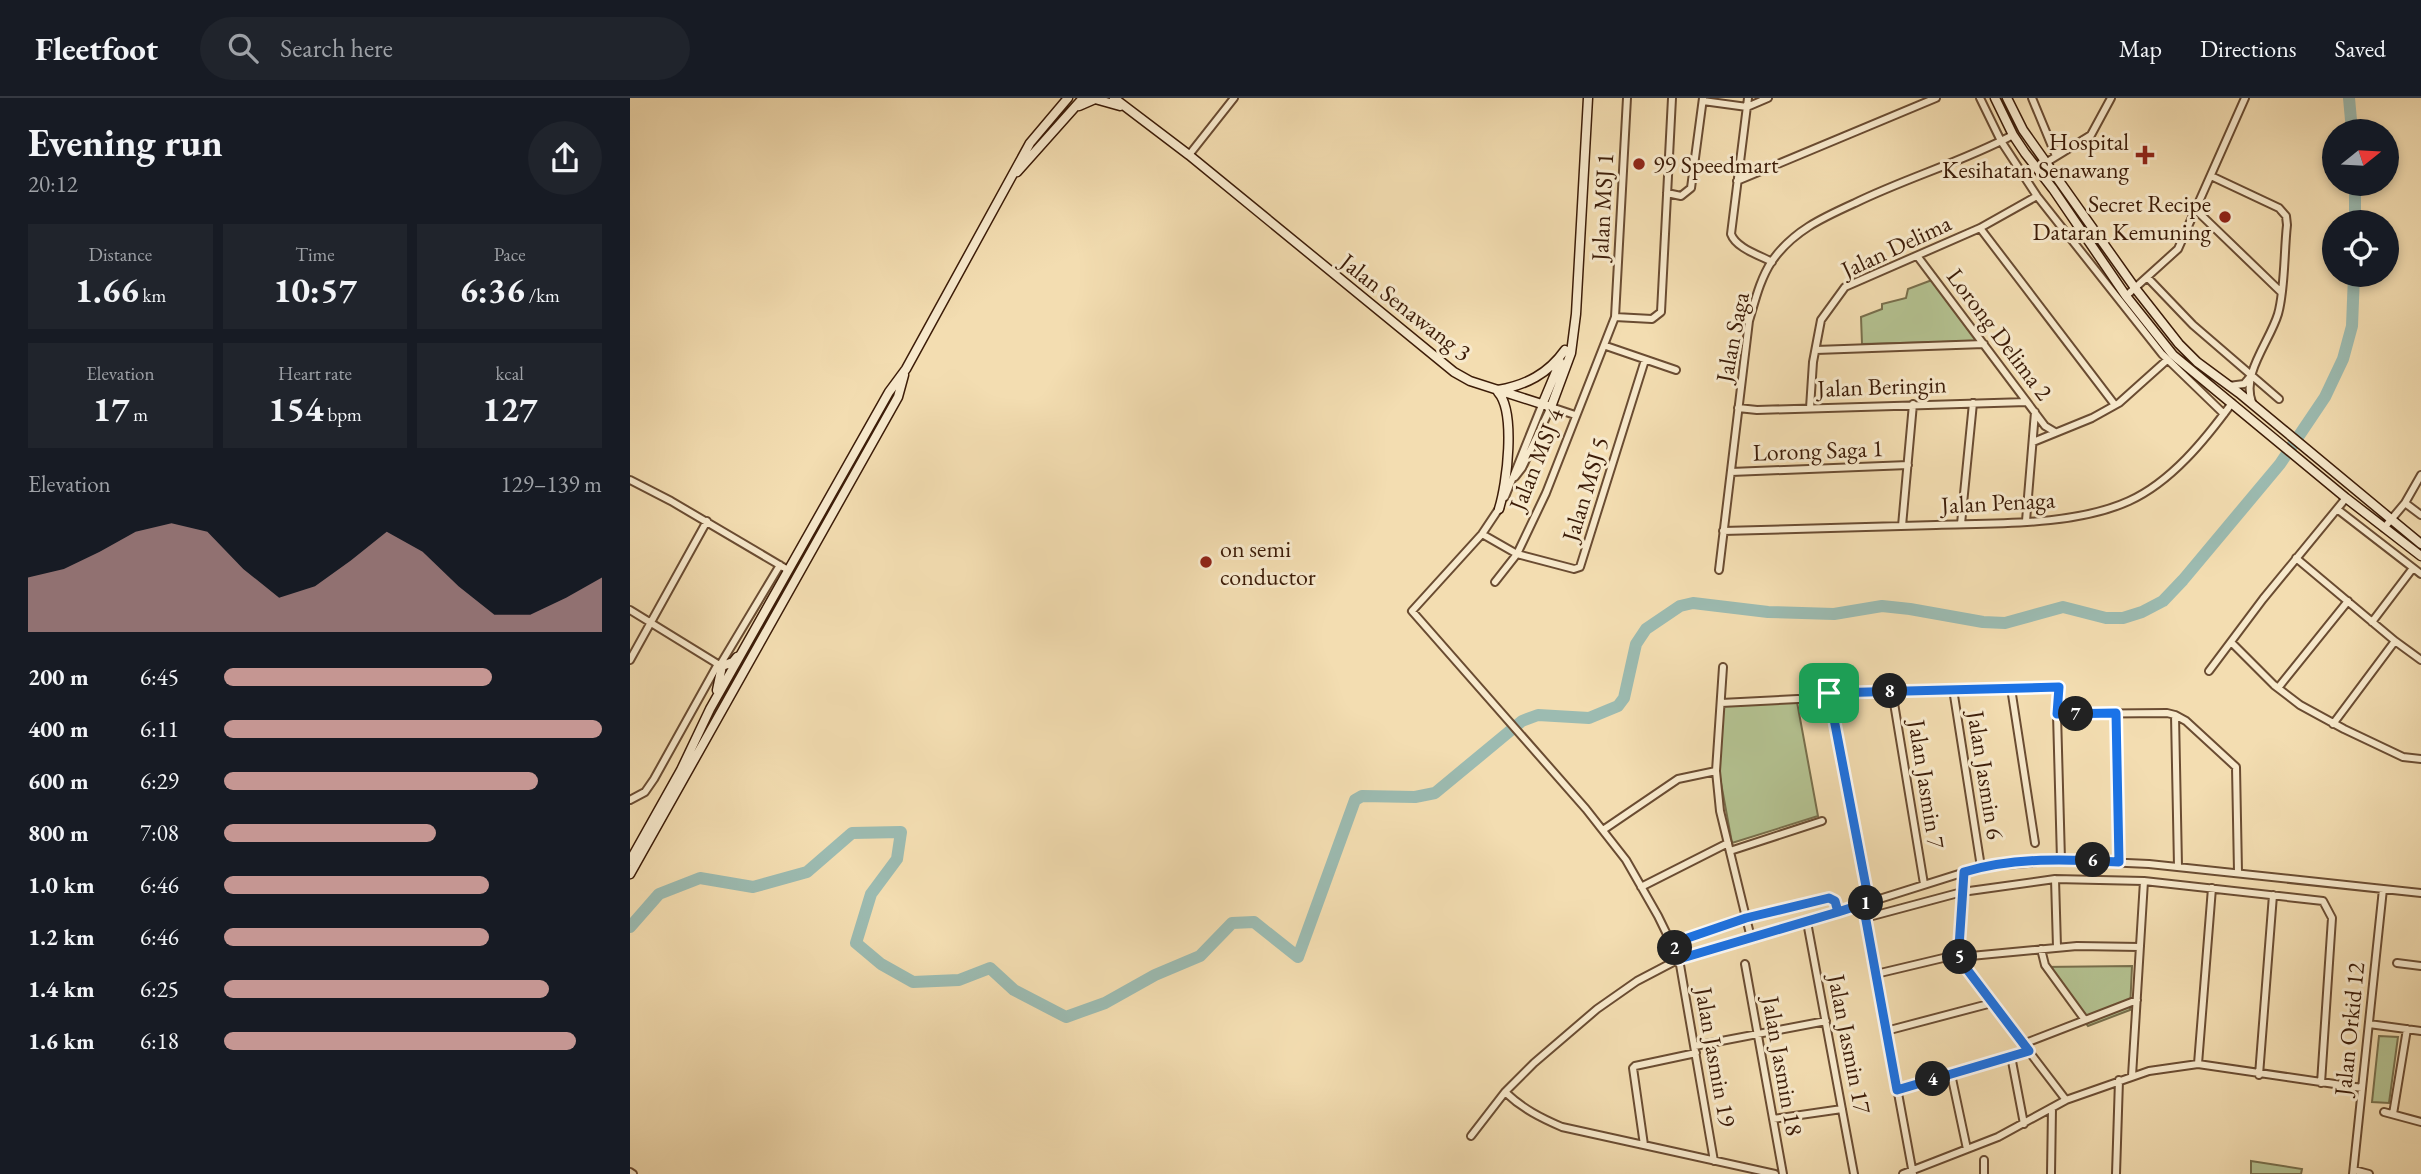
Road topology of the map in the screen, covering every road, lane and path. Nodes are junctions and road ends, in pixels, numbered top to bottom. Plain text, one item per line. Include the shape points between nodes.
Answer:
1 (1066, 98) edge
2 (1083, 98) edge
3 (1114, 98) edge
4 (1234, 98) edge
5 (1588, 98) edge
6 (1627, 98) edge
7 (1672, 98) edge
8 (1748, 98) edge
9 (1768, 98) edge
10 (1910, 98) edge
11 (1936, 98) edge
12 (1980, 98) edge
13 (1995, 98) edge
14 (2007, 98) edge
15 (2032, 98) edge
16 (2111, 98) edge
17 (2245, 98) edge
18 (1703, 100) edge
19 (1747, 107) junction
20 (1913, 107) junction
21 (1126, 108) junction
22 (1071, 111) junction
23 (2013, 135) junction
24 (2001, 142) junction
25 (1189, 155) junction
26 (2056, 156) junction
27 (2047, 162) junction
28 (2211, 176) junction
29 (1737, 181) junction
30 (1008, 182) junction
31 (1667, 193) junction
32 (2038, 196) junction
33 (2196, 210) junction
34 (1979, 228) junction
35 (1918, 257) junction
36 (1772, 262) junction
37 (2147, 277) junction
38 (2135, 288) junction
39 (2281, 292) junction
40 (2126, 296) junction
41 (1615, 317) junction
42 (1573, 331) junction
43 (1984, 344) junction
44 (1606, 346) junction
45 (1565, 350) junction
46 (1816, 350) junction
47 (1645, 360) junction
48 (2167, 360) junction
49 (906, 369) junction
50 (1676, 370) dead end
51 (2252, 376) junction
52 (2228, 386) junction
53 (1496, 390) junction
54 (2279, 400) dead end
55 (2027, 402) junction
56 (1973, 403) junction
57 (2232, 403) junction
58 (1913, 404) junction
59 (2115, 405) junction
60 (1547, 406) junction
61 (2254, 406) junction
62 (1738, 408) junction
63 (1810, 408) junction
64 (2035, 412) junction
65 (2224, 414) junction
66 (1575, 415) junction
67 (2055, 432) junction
68 (2033, 442) junction
69 (2305, 448) junction
70 (1908, 465) junction
71 (1731, 472) junction
72 (2421, 475) edge
73 (632, 481) edge
74 (630, 489) edge
75 (2346, 498) junction
76 (2405, 503) junction
77 (1499, 509) junction
78 (2337, 509) junction
79 (2421, 515) edge
80 (2392, 520) junction
81 (707, 521) junction
82 (2026, 521) junction
83 (1961, 524) junction
84 (1902, 526) junction
85 (2384, 528) junction
86 (1723, 531) junction
87 (1482, 534) junction
88 (2421, 544) edge
89 (1517, 554) junction
90 (2421, 556) edge
91 (2296, 558) junction
92 (780, 565) junction
93 (2413, 568) junction
94 (788, 569) junction
95 (1719, 570) dead end
96 (2421, 574) edge
97 (1494, 582) dead end
98 (2348, 601) junction
99 (779, 606) junction
100 (630, 610) edge
101 (2372, 622) junction
102 (651, 623) junction
103 (749, 639) junction
104 (2395, 641) junction
105 (2231, 642) junction
106 (630, 660) edge
107 (2421, 660) edge
108 (720, 665) junction
109 (1723, 667) dead end
110 (2209, 671) dead end
111 (732, 673) junction
112 (2011, 688) junction
113 (2278, 688) junction
114 (1953, 689) junction
115 (1892, 691) junction
116 (1829, 693) junction
117 (1808, 694) dead end
118 (1798, 699) dead end
119 (1721, 703) junction
120 (710, 709) junction
121 (2116, 713) junction
122 (2057, 714) junction
123 (2175, 715) junction
124 (2333, 724) junction
125 (700, 749) junction
126 (2421, 759) edge
127 (1716, 771) junction
128 (630, 800) edge
129 (1822, 821) dead end
130 (1602, 830) junction
131 (2035, 843) dead end
132 (1729, 847) junction
133 (2061, 860) junction
134 (630, 861) edge
135 (2119, 862) junction
136 (2178, 866) junction
137 (1981, 867) junction
138 (1964, 872) junction
139 (2238, 872) junction
140 (630, 874) edge
141 (2055, 878) junction
142 (2144, 881) junction
143 (1924, 884) junction
144 (1641, 887) junction
145 (2212, 888) junction
146 (2384, 889) junction
147 (1962, 892) junction
148 (2421, 893) edge
149 (2273, 895) junction
150 (1866, 903) junction
151 (1838, 912) junction
152 (1746, 918) junction
153 (1865, 918) junction
154 (1807, 922) junction
155 (1752, 938) junction
156 (1673, 943) junction
157 (2057, 947) junction
158 (2140, 947) junction
159 (2041, 949) junction
160 (1960, 955) junction
161 (1679, 959) junction
162 (2397, 963) dead end
163 (1745, 964) dead end
164 (2421, 966) edge
165 (1876, 974) junction
166 (2137, 1000) junction
167 (1992, 1003) junction
168 (2085, 1020) junction
169 (1826, 1021) junction
170 (2369, 1024) junction
171 (2407, 1029) junction
172 (1886, 1031) junction
173 (2421, 1031) edge
174 (1758, 1034) junction
175 (2023, 1044) junction
176 (1695, 1049) junction
177 (2029, 1051) junction
178 (2011, 1056) junction
179 (2198, 1064) junction
180 (1951, 1074) junction
181 (2259, 1074) junction
182 (2132, 1076) junction
183 (2119, 1080) junction
184 (2321, 1083) junction
185 (2362, 1088) junction
186 (1897, 1090) junction
187 (1506, 1092) junction
188 (2066, 1100) junction
189 (2052, 1108) junction
190 (1842, 1109) junction
191 (2384, 1112) dead end
192 (2393, 1114) junction
193 (1773, 1119) junction
194 (2421, 1122) edge
195 (2024, 1124) junction
196 (1471, 1136) dead end
197 (1644, 1145) junction
198 (1967, 1149) junction
199 (1984, 1160) dead end
200 (1714, 1161) junction
201 (1913, 1172) edge
202 (2354, 1172) edge
203 (1775, 1174) edge
204 (1783, 1174) edge
205 (1854, 1174) edge
206 (1903, 1174) edge
207 (1984, 1174) edge
208 (2051, 1174) edge
209 (2116, 1174) edge
210 (2369, 1174) edge

1 - 30 street via 1030,143
2 - 22 street
3 - 21 street, Jalan Senawang 3
4 - 25 street
5 - 42 street
6 - 41 street, Jalan MSJ 1
7 - 31 street
8 - 19 street
9 - 19 street
10 - 20 street
11 - 20 street
12 - 24 street
13 - 23 street
14 - 27 street
15 - 26 street
16 - 26 street via 2091,135
17 - 28 street
18 - 19 street
18 - 31 street via 1691,188 1681,196
19 - 29 street
20 - 29 street
21 - 22 street via 1095,99
21 - 25 street, Jalan Senawang 3
22 - 30 street
23 - 24 street, Jalan Saga
23 - 40 street
24 - 32 street
24 - 36 street, Jalan Saga via 1809,225
25 - 53 street, Jalan Senawang 3 via 1454,372
26 - 27 street
27 - 38 street
28 - 33 street
28 - 39 street via 2279,208 2286,216
29 - 36 street via 1732,239
30 - 49 street
31 - 41 street via 1661,312 1652,318
32 - 34 street, Jalan Delima
32 - 48 street
33 - 37 street via 2178,249
33 - 39 street
34 - 35 street, Jalan Delima
34 - 59 street
35 - 43 street, Lorong Delima 2
35 - 46 street, Jalan Delima via 1845,287 1821,320
36 - 62 street, Jalan Saga via 1749,321
37 - 38 street
37 - 51 street
38 - 40 street
38 - 52 street via 2179,344
39 - 51 street via 2278,313
40 - 57 street via 2173,355
41 - 44 street, Jalan MSJ 1
42 - 45 street
42 - 60 street via 1571,353
43 - 46 street
43 - 55 street, Lorong Delima 2
44 - 47 street
44 - 66 street, Jalan MSJ 4
45 - 53 street via 1542,374
45 - 60 street
46 - 63 street, Jalan Delima
47 - 50 street
47 - 89 street, Jalan MSJ 5 via 1580,567
48 - 59 street
48 - 65 street
49 - 94 street
49 - 99 street via 898,397
51 - 52 street via 2244,384
51 - 54 street
51 - 61 street via 2249,389
52 - 61 street
53 - 60 street, Jalan Senawang 3
53 - 77 street via 1506,404 1508,459
55 - 56 street, Jalan Beringin
55 - 64 street, Lorong Delima 2
56 - 58 street, Jalan Beringin
56 - 83 street
57 - 65 street, Jalan Penaga
57 - 75 street
58 - 63 street, Jalan Beringin
58 - 70 street
59 - 67 street
60 - 66 street
60 - 77 street
61 - 69 street
62 - 63 street, Jalan Beringin
62 - 71 street, Jalan Saga
64 - 67 street, Lorong Delima 2
64 - 68 street
65 - 82 street, Jalan Penaga via 2171,473 2147,492 2085,514
66 - 89 street, Jalan MSJ 4
67 - 68 street
68 - 82 street
69 - 75 street via 2346,488
69 - 80 street
70 - 71 street, Lorong Saga 1
70 - 84 street
71 - 86 street, Jalan Saga
72 - 76 street
73 - 74 street
73 - 81 street
75 - 78 street
75 - 85 street
76 - 79 street
76 - 80 street
77 - 87 street
78 - 91 street
78 - 93 street
80 - 85 street
80 - 88 street
81 - 92 street
81 - 102 street
82 - 83 street, Jalan Penaga
83 - 84 street, Jalan Penaga
84 - 86 street, Jalan Penaga
85 - 90 street
86 - 95 street, Jalan Saga
87 - 89 street
87 - 130 street, Jalan Jasmin 19 via 1412,611
89 - 97 street, Jalan MSJ 4
91 - 98 street
91 - 105 street
92 - 94 street
92 - 108 street
93 - 96 street
93 - 101 street
94 - 103 street
98 - 101 street
98 - 113 street
99 - 111 street via 742,669
99 - 125 street
100 - 102 street
101 - 104 street
102 - 106 street
102 - 108 street
103 - 108 street via 733,662
103 - 111 street
104 - 107 street
104 - 124 street
105 - 110 street
105 - 113 street
108 - 111 street
108 - 120 street via 721,678
108 - 128 street via 650,785
109 - 119 street
111 - 120 street
111 - 125 street via 733,686
112 - 114 street
112 - 122 street via 2059,687
112 - 131 street
113 - 124 street
114 - 115 street
114 - 137 street, Jalan Jasmin 6
115 - 116 street
115 - 143 street, Jalan Jasmin 7
116 - 117 street
116 - 150 street
118 - 119 street
119 - 127 street
120 - 134 street
121 - 122 street
121 - 123 street
121 - 135 street
122 - 133 street
123 - 136 street
123 - 139 street via 2236,767
124 - 126 street via 2403,757
125 - 140 street
127 - 130 street via 1678,779
127 - 132 street
129 - 132 street
130 - 144 street, Jalan Jasmin 19
132 - 144 street
132 - 152 street
133 - 135 street
133 - 137 street
135 - 136 street
136 - 139 street
137 - 138 street
138 - 143 street
138 - 147 street
139 - 146 street
141 - 142 street
141 - 147 street
141 - 157 street
142 - 145 street
142 - 158 street
143 - 150 street
144 - 156 street, Jalan Jasmin 19
145 - 149 street
145 - 179 street
146 - 148 street
146 - 170 street, Jalan Orkid 12
147 - 153 street
147 - 160 street
149 - 181 street
149 - 184 street via 2323,901 2332,918
150 - 151 street
150 - 153 street
151 - 152 street via 1829,898
151 - 154 street
152 - 155 street
152 - 156 street
153 - 165 street
154 - 155 street
154 - 169 street, Jalan Jasmin 17
155 - 161 street
156 - 161 street, Jalan Jasmin 19
157 - 158 street
157 - 159 street
158 - 166 street
159 - 160 street
159 - 168 street via 2045,965
160 - 165 street
160 - 167 street
161 - 176 street, Jalan Jasmin 19
161 - 187 street via 1597,1009
162 - 164 street
163 - 174 street, Jalan Jasmin 18
165 - 172 street
166 - 168 street
166 - 182 street
167 - 172 street
167 - 175 street
168 - 175 street
169 - 174 street
169 - 190 street, Jalan Jasmin 17
170 - 171 street
170 - 185 street, Jalan Orkid 12
171 - 173 street
171 - 192 street
172 - 186 street
174 - 176 street
174 - 193 street, Jalan Jasmin 18
175 - 177 street
176 - 197 street via 1633,1068
176 - 200 street, Jalan Jasmin 19
177 - 178 street
177 - 188 street
178 - 180 street
178 - 195 street
179 - 181 street
179 - 182 street
180 - 186 street
180 - 198 street
181 - 184 street
182 - 183 street
183 - 188 street
183 - 209 street
184 - 185 street
185 - 202 street, Jalan Orkid 12
186 - 201 street
187 - 196 street
187 - 197 street via 1518,1105 1562,1127
188 - 189 street
189 - 195 street
189 - 208 street
190 - 193 street
190 - 205 street, Jalan Jasmin 17
191 - 192 street
192 - 194 street
193 - 204 street, Jalan Jasmin 18
195 - 198 street
197 - 200 street
198 - 201 street
199 - 207 street
200 - 203 street
201 - 206 street
202 - 210 street

